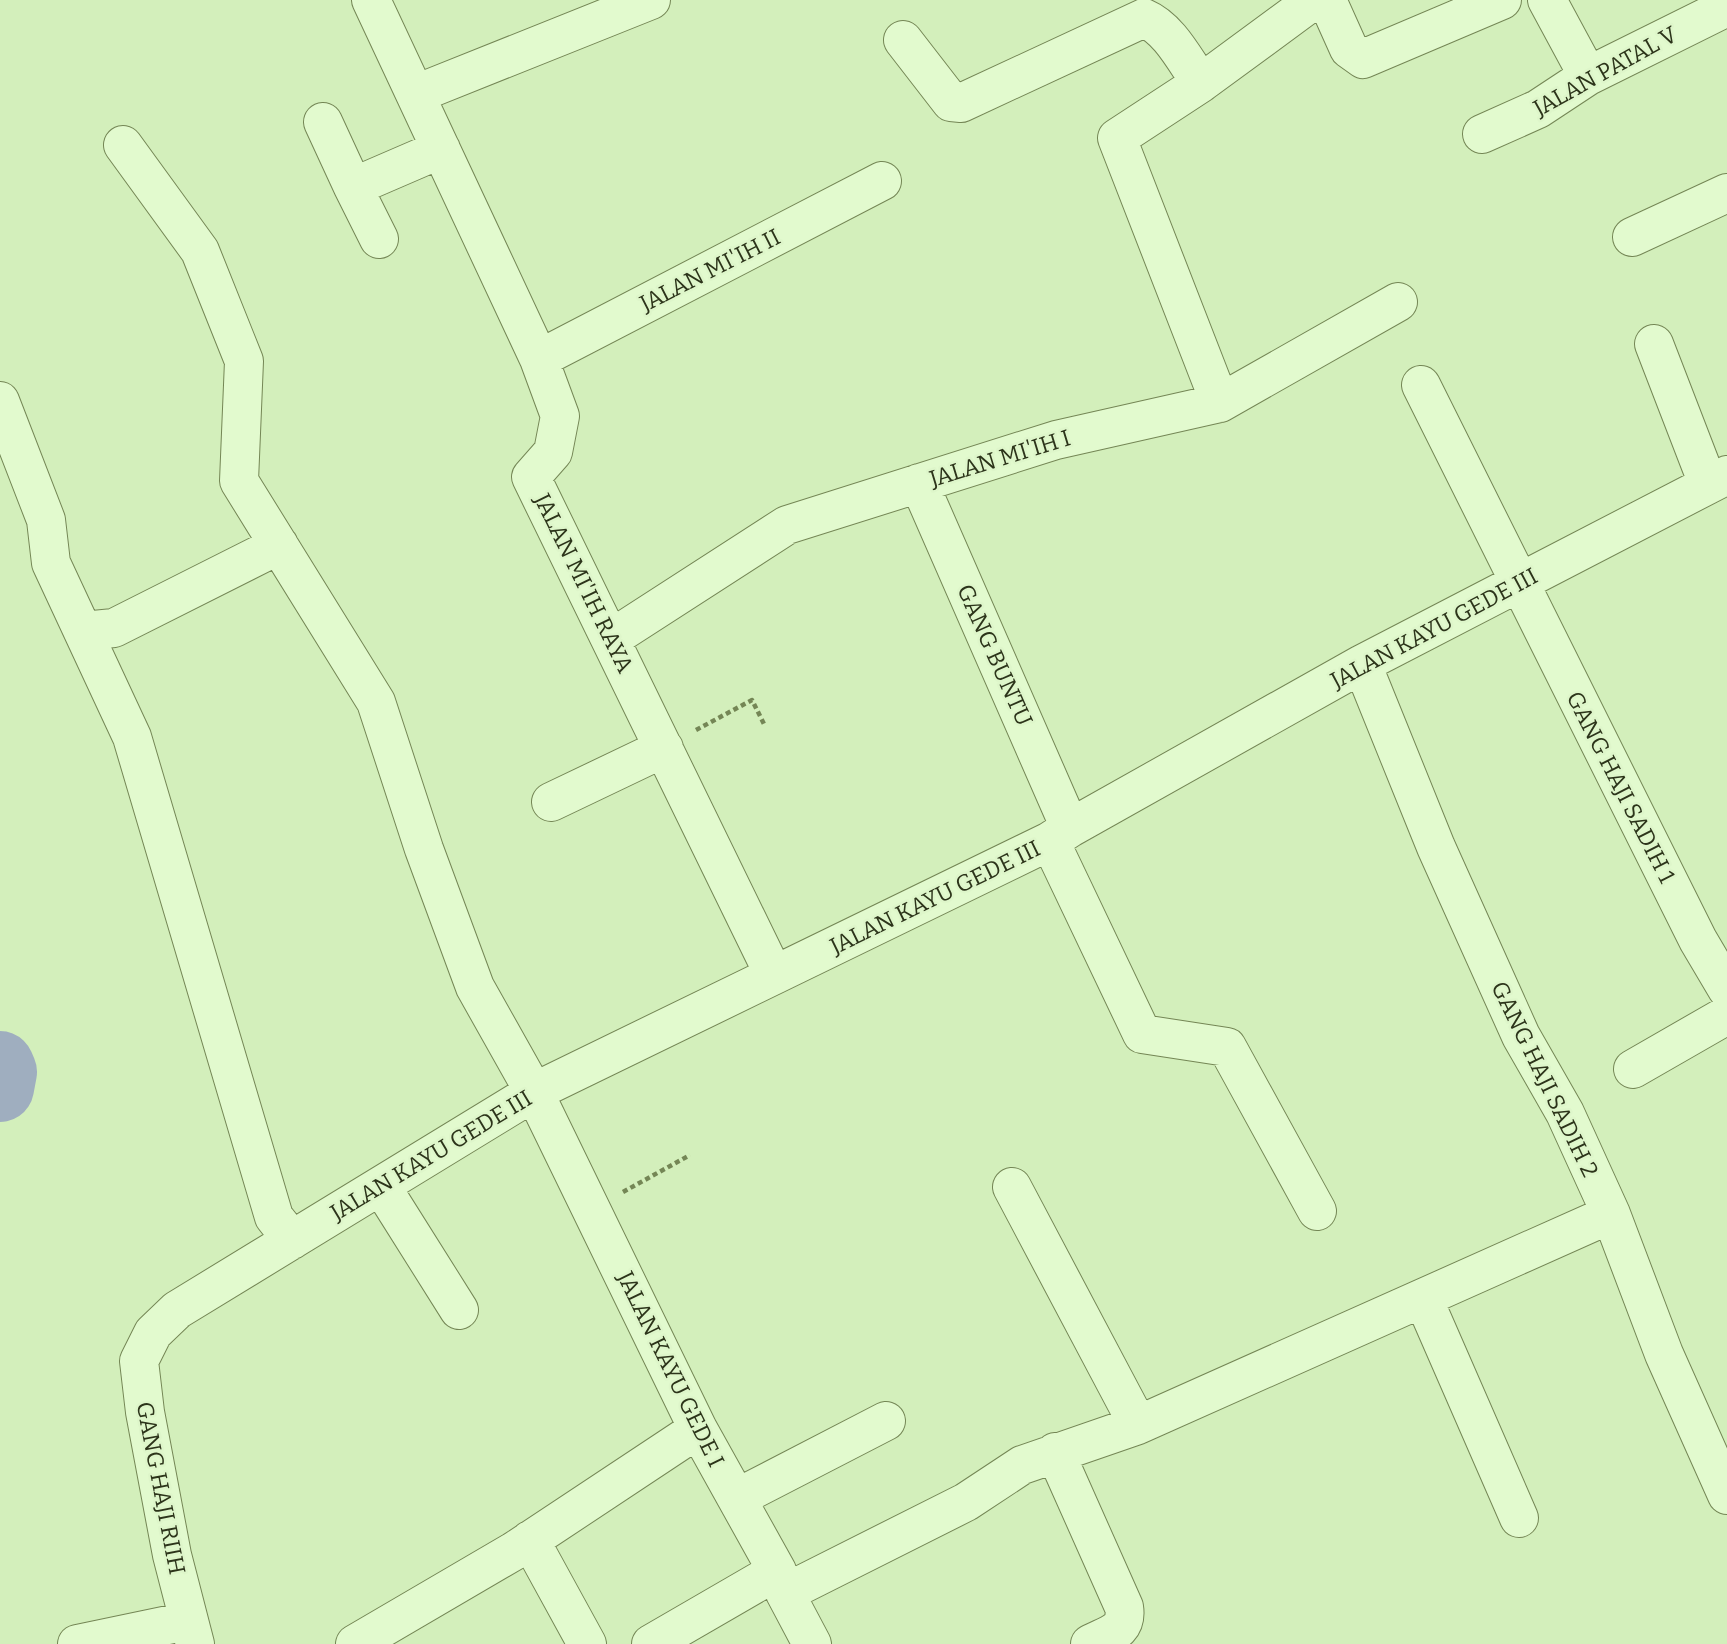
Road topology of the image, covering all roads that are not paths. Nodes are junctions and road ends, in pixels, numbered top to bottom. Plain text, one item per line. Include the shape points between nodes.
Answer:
1 (371, 0) edge
2 (651, 0) edge
3 (1314, 0) edge
4 (1327, 0) edge
5 (1502, 0) edge
6 (1547, 0) edge
7 (1727, 7) edge
8 (903, 40) dead end
9 (1588, 76) junction
10 (1201, 83) junction
11 (416, 94) junction
12 (323, 122) dead end
13 (1482, 134) dead end
14 (123, 145) dead end
15 (441, 149) junction
16 (882, 181) dead end
17 (353, 187) junction
18 (1727, 193) edge
19 (1632, 237) dead end
20 (379, 239) dead end
21 (1398, 302) dead end
22 (1654, 344) dead end
23 (539, 359) junction
24 (1421, 385) dead end
25 (0, 401) edge
26 (1220, 403) junction
27 (1717, 479) edge
28 (919, 483) junction
29 (279, 545) junction
30 (1519, 584) junction
31 (83, 631) junction
32 (612, 638) junction
33 (1362, 664) junction
34 (664, 748) junction
35 (551, 802) dead end
36 (1060, 835) junction
37 (774, 975) junction
38 (1727, 989) edge
39 (1727, 1015) edge
40 (1633, 1069) dead end
41 (534, 1092) junction
42 (381, 1186) junction
43 (1012, 1187) dead end
44 (1317, 1211) dead end
45 (1611, 1214) junction
46 (292, 1240) junction
47 (1423, 1298) junction
48 (459, 1310) dead end
49 (153, 1333) joint
50 (886, 1421) dead end
51 (1138, 1425) junction
52 (698, 1429) junction
53 (1055, 1452) junction
54 (1724, 1480) edge
55 (737, 1498) junction
56 (1519, 1518) dead end
57 (530, 1540) junction
58 (781, 1582) junction
59 (191, 1632) edge
60 (1104, 1637) edge
61 (77, 1644) edge
62 (355, 1644) edge
63 (587, 1644) edge
64 (651, 1644) edge
65 (812, 1644) edge

1 - 11 street, JALAN MI'IH RAYA
2 - 11 street
3 - 10 street
4 - 5 street via 1349,49 1363,59
6 - 9 street
7 - 9 street, JALAN PATAL V
8 - 10 street via 955,104 1144,18 1163,30
9 - 13 street, JALAN PATAL V via 1538,109
10 - 26 street via 1117,138
11 - 15 street, JALAN MI'IH RAYA
12 - 17 street
14 - 29 street, JALAN KAYU GEDE I via 200,251 244,361 239,481
15 - 17 street
15 - 23 street, JALAN MI'IH RAYA
16 - 23 street, JALAN MI'IH II
17 - 20 street
18 - 19 street
21 - 26 street, JALAN MI'IH I
22 - 27 street
23 - 32 street, JALAN MI'IH RAYA via 560,416 553,452 531,477
24 - 30 street, GANG HAJI SADIH 1
25 - 31 street via 46,520 51,563
26 - 28 street, JALAN MI'IH I via 1056,440
27 - 30 street, JALAN KAYU GEDE III
28 - 32 street, JALAN MI'IH I via 787,525
28 - 36 street, GANG BUNTU
29 - 31 street via 114,628
29 - 41 street, JALAN KAYU GEDE I via 376,702 475,987
30 - 33 street, JALAN KAYU GEDE III
30 - 38 street, GANG HAJI SADIH 1
31 - 46 street via 132,737 274,1217
32 - 34 street, JALAN MI'IH RAYA
33 - 36 street, JALAN KAYU GEDE III
33 - 45 street, GANG HAJI SADIH 2 via 1436,847 1521,1036 1565,1113
34 - 35 street
34 - 37 street, JALAN MI'IH RAYA
36 - 37 street, JALAN KAYU GEDE III
36 - 44 street, GANG BUNTU via 1142,1034 1227,1047
37 - 41 street, JALAN KAYU GEDE III
39 - 40 street
41 - 42 street, JALAN KAYU GEDE III
41 - 52 street, JALAN KAYU GEDE I
42 - 46 street, JALAN KAYU GEDE III
42 - 48 street
43 - 51 street
45 - 47 street
45 - 54 street, GANG HAJI SADIH 2 via 1664,1354
46 - 49 street, JALAN KAYU GEDE III via 177,1310
47 - 51 street
47 - 56 street
49 - 59 street, GANG HAJI RIIH via 139,1361 143,1399
50 - 55 street
51 - 53 street
52 - 55 street, JALAN KAYU GEDE I
52 - 57 street
53 - 58 street via 1022,1465 966,1502 807,1581
53 - 60 street via 1124,1607 1126,1618
55 - 58 street, JALAN KAYU GEDE I
57 - 62 street
57 - 63 street
58 - 64 street
58 - 65 street, JALAN KAYU GEDE I
59 - 61 street

